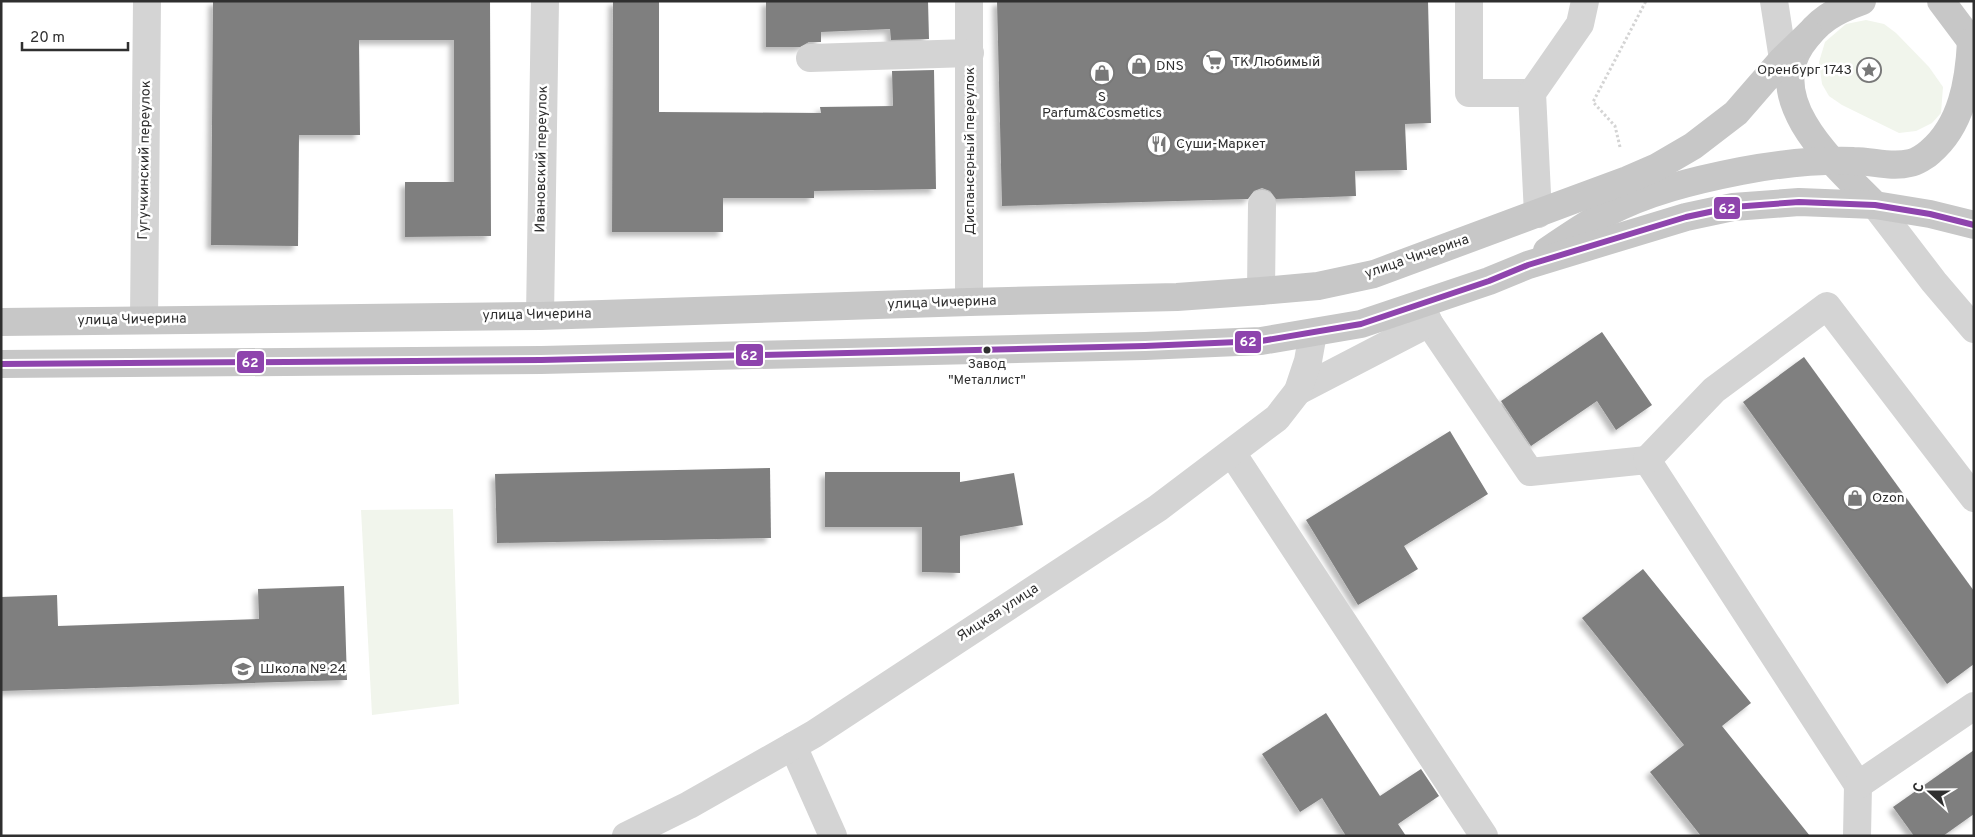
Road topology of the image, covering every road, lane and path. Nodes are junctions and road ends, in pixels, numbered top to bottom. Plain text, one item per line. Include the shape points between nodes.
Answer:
1 (147, 1) edge
2 (545, 1) edge
3 (969, 1) edge
4 (1469, 1) edge
5 (1585, 1) edge
6 (1646, 1) edge
7 (1774, 1) edge
8 (1862, 1) edge
9 (1941, 1) edge
10 (1809, 34) junction
11 (1972, 44) edge
12 (970, 52) junction
13 (810, 58) dead end
14 (1782, 59) junction
15 (1790, 88) junction
16 (1532, 94) junction
17 (1620, 149) dead end
18 (1844, 161) junction
19 (1262, 204) dead end
20 (1875, 205) junction
21 (1538, 214) junction
22 (1974, 225) edge
23 (1528, 265) junction
24 (1261, 291) junction
25 (970, 302) junction
26 (1425, 314) junction
27 (540, 316) junction
28 (144, 319) junction
29 (1, 322) edge
30 (1974, 329) edge
31 (1313, 333) junction
32 (1, 364) edge
33 (1298, 391) junction
34 (1232, 453) junction
35 (1647, 460) junction
36 (1974, 498) edge
37 (1974, 706) edge
38 (793, 746) junction
39 (1858, 785) junction
40 (626, 836) edge
41 (833, 836) edge
42 (1484, 836) edge
43 (1857, 836) edge

1 - 28 street, Гугучкинский переулок
2 - 27 street, Ивановский переулок
3 - 12 street, Диспансерный переулок
4 - 16 street via 1468,92
5 - 16 street via 1580,24
6 - 17 path via 1593,102 1615,126
7 - 14 street
8 - 10 main road via 1824,19
9 - 11 main road
10 - 14 main road, улица Чичерина
10 - 15 main road via 1791,68
11 - 18 main road via 1963,102 1947,134 1930,153 1910,163 1882,165
12 - 13 street
12 - 25 street, Диспансерный переулок
14 - 15 street
14 - 21 main road, улица Чичерина via 1736,113 1693,146 1657,167
15 - 18 main road via 1798,114 1810,132
16 - 21 street
18 - 20 main road
18 - 23 main road via 1742,171 1679,185 1635,200 1590,223
19 - 24 street
20 - 22 main road
20 - 23 main road via 1799,202 1733,207 1686,217
20 - 30 street
21 - 24 main road, улица Чичерина via 1374,274 1318,286
23 - 26 main road
24 - 25 main road, улица Чичерина via 1177,297
25 - 27 main road, улица Чичерина
26 - 31 main road
26 - 33 street
26 - 35 street via 1530,472
27 - 28 main road, улица Чичерина
28 - 29 main road, улица Чичерина
31 - 32 main road via 1261,341 1135,346 541,360
31 - 33 street, Яицкая улица
33 - 34 street, Яицкая улица via 1277,418
34 - 38 street, Яицкая улица via 1158,508
34 - 42 street
35 - 36 street via 1714,390 1827,306
35 - 39 street
37 - 39 street
38 - 40 street, Яицкая улица via 689,805
38 - 41 street
39 - 43 street

